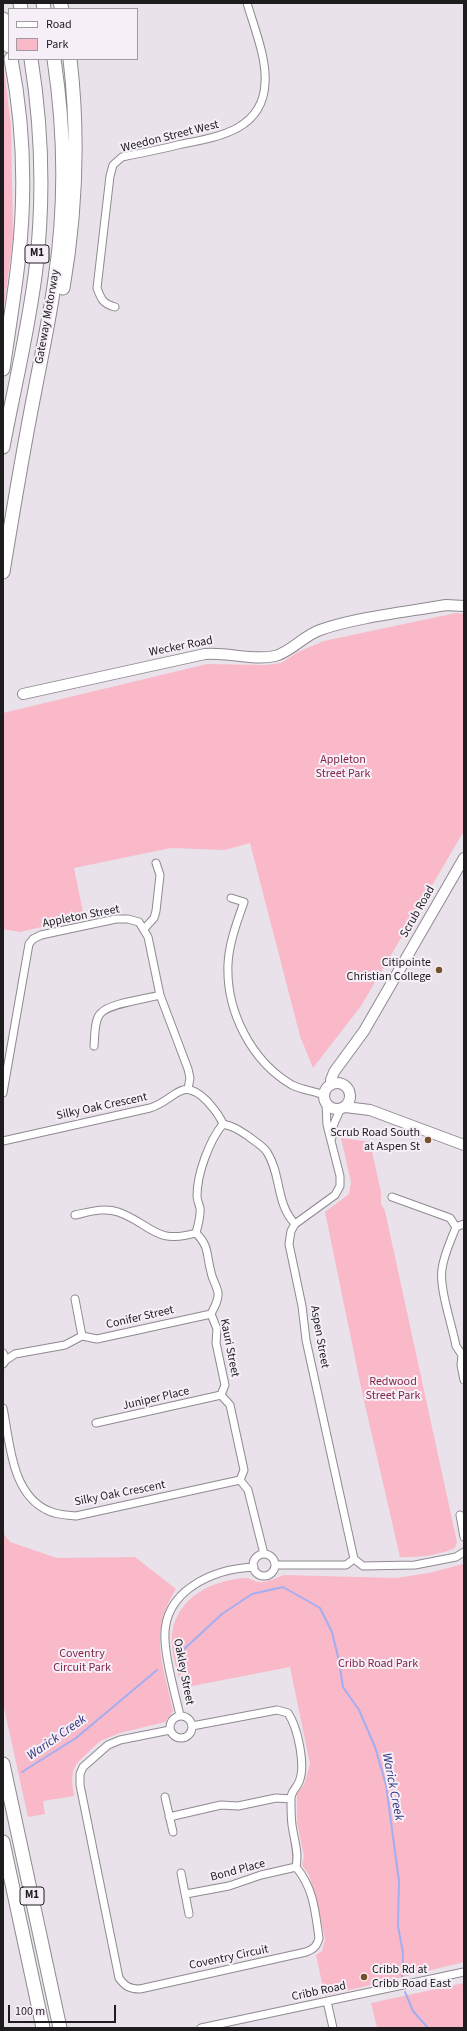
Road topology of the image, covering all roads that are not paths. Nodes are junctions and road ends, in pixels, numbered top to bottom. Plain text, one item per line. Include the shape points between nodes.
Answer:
1 (247, 3) edge
2 (3, 19) edge
3 (8, 42) edge
4 (12, 60) edge
5 (31, 60) edge
6 (54, 60) edge
7 (70, 60) edge
8 (115, 307) dead end
9 (50, 313) junction
10 (3, 369) edge
11 (3, 448) edge
12 (3, 572) edge
13 (462, 604) edge
14 (23, 694) dead end
15 (464, 858) edge
16 (156, 864) dead end
17 (231, 898) dead end
18 (144, 929) junction
19 (160, 995) junction
20 (94, 1046) dead end
21 (344, 1060) junction
22 (331, 1085) junction
23 (345, 1086) junction
24 (188, 1089) junction
25 (3, 1093) edge
26 (351, 1095) junction
27 (325, 1100) junction
28 (342, 1108) junction
29 (370, 1110) junction
30 (223, 1124) junction
31 (4, 1138) edge
32 (332, 1141) junction
33 (464, 1145) edge
34 (392, 1197) dead end
35 (75, 1215) dead end
36 (295, 1224) junction
37 (464, 1224) edge
38 (456, 1227) junction
39 (196, 1233) junction
40 (75, 1299) dead end
41 (211, 1314) junction
42 (82, 1336) junction
43 (463, 1354) edge
44 (4, 1359) edge
45 (464, 1380) edge
46 (221, 1396) junction
47 (3, 1408) edge
48 (96, 1423) dead end
49 (240, 1480) junction
50 (460, 1515) dead end
51 (464, 1537) edge
52 (464, 1552) edge
53 (264, 1554) junction
54 (354, 1559) junction
55 (275, 1565) junction
56 (254, 1567) junction
57 (180, 1716) junction
58 (192, 1726) junction
59 (170, 1730) junction
60 (3, 1764) edge
61 (165, 1797) dead end
62 (291, 1799) junction
63 (169, 1817) junction
64 (172, 1832) dead end
65 (3, 1842) edge
66 (296, 1867) junction
67 (181, 1873) dead end
68 (186, 1894) junction
69 (190, 1914) dead end
70 (464, 1972) edge
71 (327, 2001) junction
72 (43, 2028) edge
73 (60, 2028) edge
74 (201, 2028) edge
75 (333, 2028) edge

1 - 8 street, Weedon Street West via 264,65 266,84 256,112 245,124 228,133 208,140 122,157 113,165 97,288 103,301
2 - 3 highway
4 - 10 highway via 20,123 22,200 18,263
5 - 11 highway, Gateway Motorway / M1 via 40,140 40,222 31,301
6 - 9 highway, Gateway Motorway / M1 via 63,171 59,250
7 - 9 highway via 76,143 73,210 62,295
9 - 12 highway, Gateway Motorway / M1
13 - 14 street, Wecker Road via 338,624 302,638 276,656 220,652 205,654
15 - 21 street, Scrub Road via 364,1031
16 - 18 street via 160,875 156,911 154,918
17 - 27 street via 246,903 231,942 228,964 229,991 244,1035 274,1072 293,1085
18 - 19 street via 148,937
18 - 25 street, Appleton Street via 139,922 116,919 41,935 33,939 29,944
19 - 20 street via 110,1007 100,1013
19 - 24 street via 188,1069
21 - 22 street, Scrub Road via 334,1072 330,1080
21 - 23 street
22 - 23 street via 338,1083
22 - 27 street via 325,1091
23 - 26 street
24 - 30 street via 197,1092 219,1115
24 - 31 street, Silky Oak Crescent via 150,1108
26 - 28 street via 349,1102
26 - 29 street
27 - 28 street via 332,1109
27 - 32 street via 327,1125
28 - 29 street
28 - 32 street via 333,1126
29 - 33 street
30 - 36 street via 232,1126 267,1152 276,1172 283,1207
30 - 39 street via 216,1132 206,1155 197,1197 200,1209
32 - 36 street via 340,1186 335,1195
34 - 38 street via 450,1218
35 - 39 street via 106,1210 118,1212 156,1233 171,1237
36 - 54 street, Aspen Street via 291,1231 290,1244 306,1340
37 - 38 street
38 - 43 street via 445,1256 442,1281 456,1346
39 - 41 street, Kauri Street via 204,1241 208,1251 210,1272 218,1294
40 - 42 street
41 - 42 street, Conifer Street via 97,1339
41 - 46 street, Kauri Street via 217,1329 216,1343 225,1385
42 - 44 street via 65,1345 15,1354
43 - 45 street via 461,1365
46 - 48 street, Juniper Place
46 - 49 street via 230,1405 244,1470
47 - 49 street, Silky Oak Crescent via 21,1485 37,1503 53,1513 76,1516
49 - 53 street via 248,1490
50 - 51 street
52 - 54 street via 456,1557 415,1565 363,1566
53 - 55 street via 272,1557
53 - 56 street via 256,1558
54 - 55 street via 346,1565
55 - 56 street via 272,1572 265,1576 258,1574
56 - 57 street, Oakley Street via 229,1570 201,1580 188,1588 170,1613 164,1640
57 - 58 street via 188,1718
57 - 59 street via 172,1720
58 - 59 street via 190,1733 183,1738 175,1736
58 - 62 street via 277,1710 288,1714 293,1721 302,1771
59 - 66 street, Coventry Circuit via 120,1740 108,1745 83,1767 80,1774 80,1785 120,1978 125,1986 140,1989 314,1949 319,1938 312,1895 307,1880
60 - 73 highway, M1
61 - 63 street
62 - 63 street via 276,1798 238,1806 221,1805
62 - 66 street via 292,1824 298,1857
63 - 64 street
65 - 72 highway, M1
66 - 68 street, Bond Place via 229,1886
67 - 68 street
68 - 69 street
70 - 71 street, Cribb Road
71 - 74 street, Cribb Road
71 - 75 street

